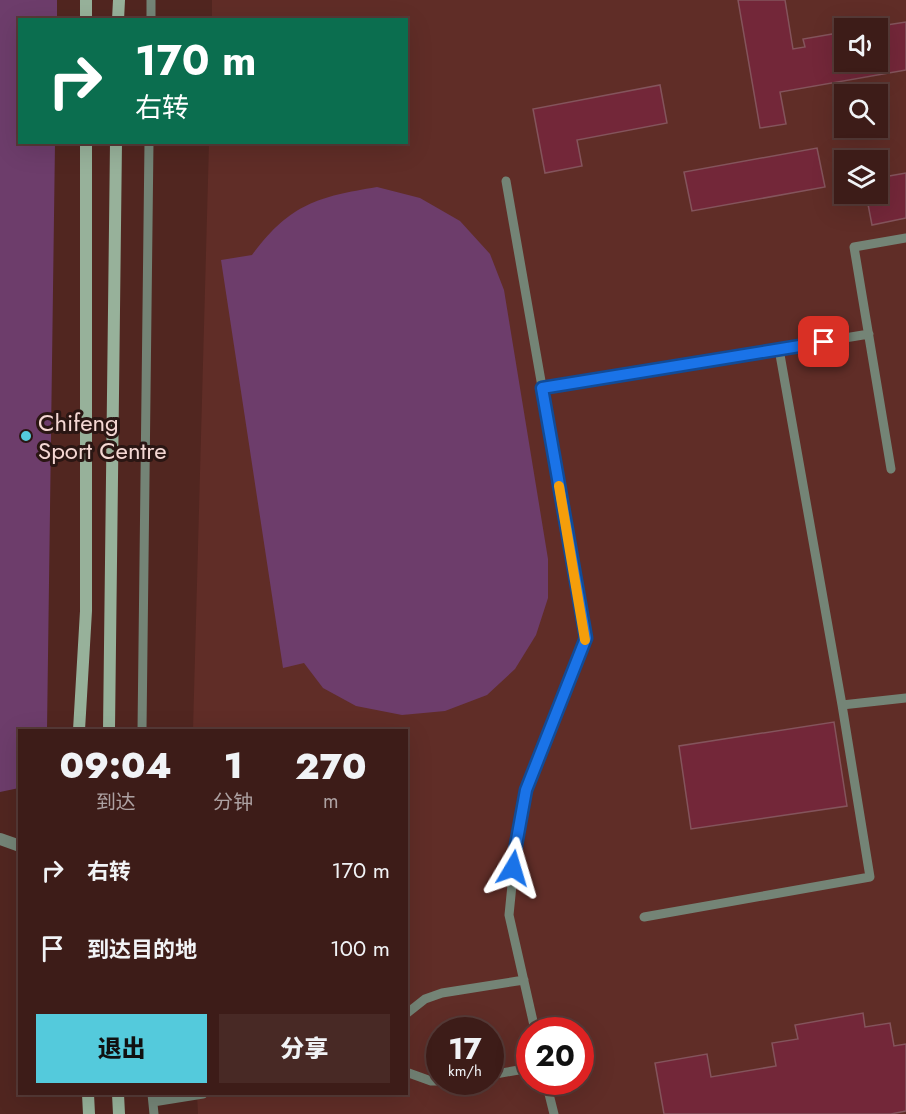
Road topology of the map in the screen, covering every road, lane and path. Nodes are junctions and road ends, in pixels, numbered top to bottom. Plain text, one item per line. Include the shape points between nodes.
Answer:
1 (86, 0) edge
2 (119, 0) edge
3 (151, 0) edge
4 (86, 18) edge
5 (118, 18) edge
6 (151, 18) edge
7 (86, 144) edge
8 (117, 144) edge
9 (149, 144) edge
10 (506, 181) dead end
11 (906, 238) edge
12 (868, 334) junction
13 (779, 349) junction
14 (542, 388) junction
15 (891, 469) dead end
16 (906, 698) edge
17 (842, 705) junction
18 (79, 729) edge
19 (109, 729) edge
20 (142, 729) edge
21 (0, 839) edge
22 (18, 845) edge
23 (644, 917) dead end
24 (524, 980) junction
25 (408, 1012) edge
26 (532, 1017) edge
27 (408, 1073) edge
28 (426, 1079) edge
29 (88, 1095) edge
30 (118, 1095) edge
31 (190, 1095) edge
32 (549, 1095) edge
33 (153, 1098) edge
34 (89, 1114) edge
35 (119, 1114) edge
36 (154, 1114) edge
37 (554, 1114) edge

1 - 4 main road
2 - 5 main road
3 - 6 lane
7 - 18 main road via 86,599
8 - 19 main road
9 - 20 lane
10 - 14 lane
11 - 12 lane via 854,247
12 - 13 lane
12 - 15 lane
13 - 14 lane
13 - 17 lane
14 - 24 lane via 586,638 526,790 516,845 509,915
16 - 17 lane
17 - 23 lane via 870,877
21 - 22 street
24 - 25 lane via 442,993 425,999
24 - 26 lane
27 - 28 lane
29 - 34 main road
30 - 35 main road
31 - 33 lane
32 - 37 lane
33 - 36 lane

